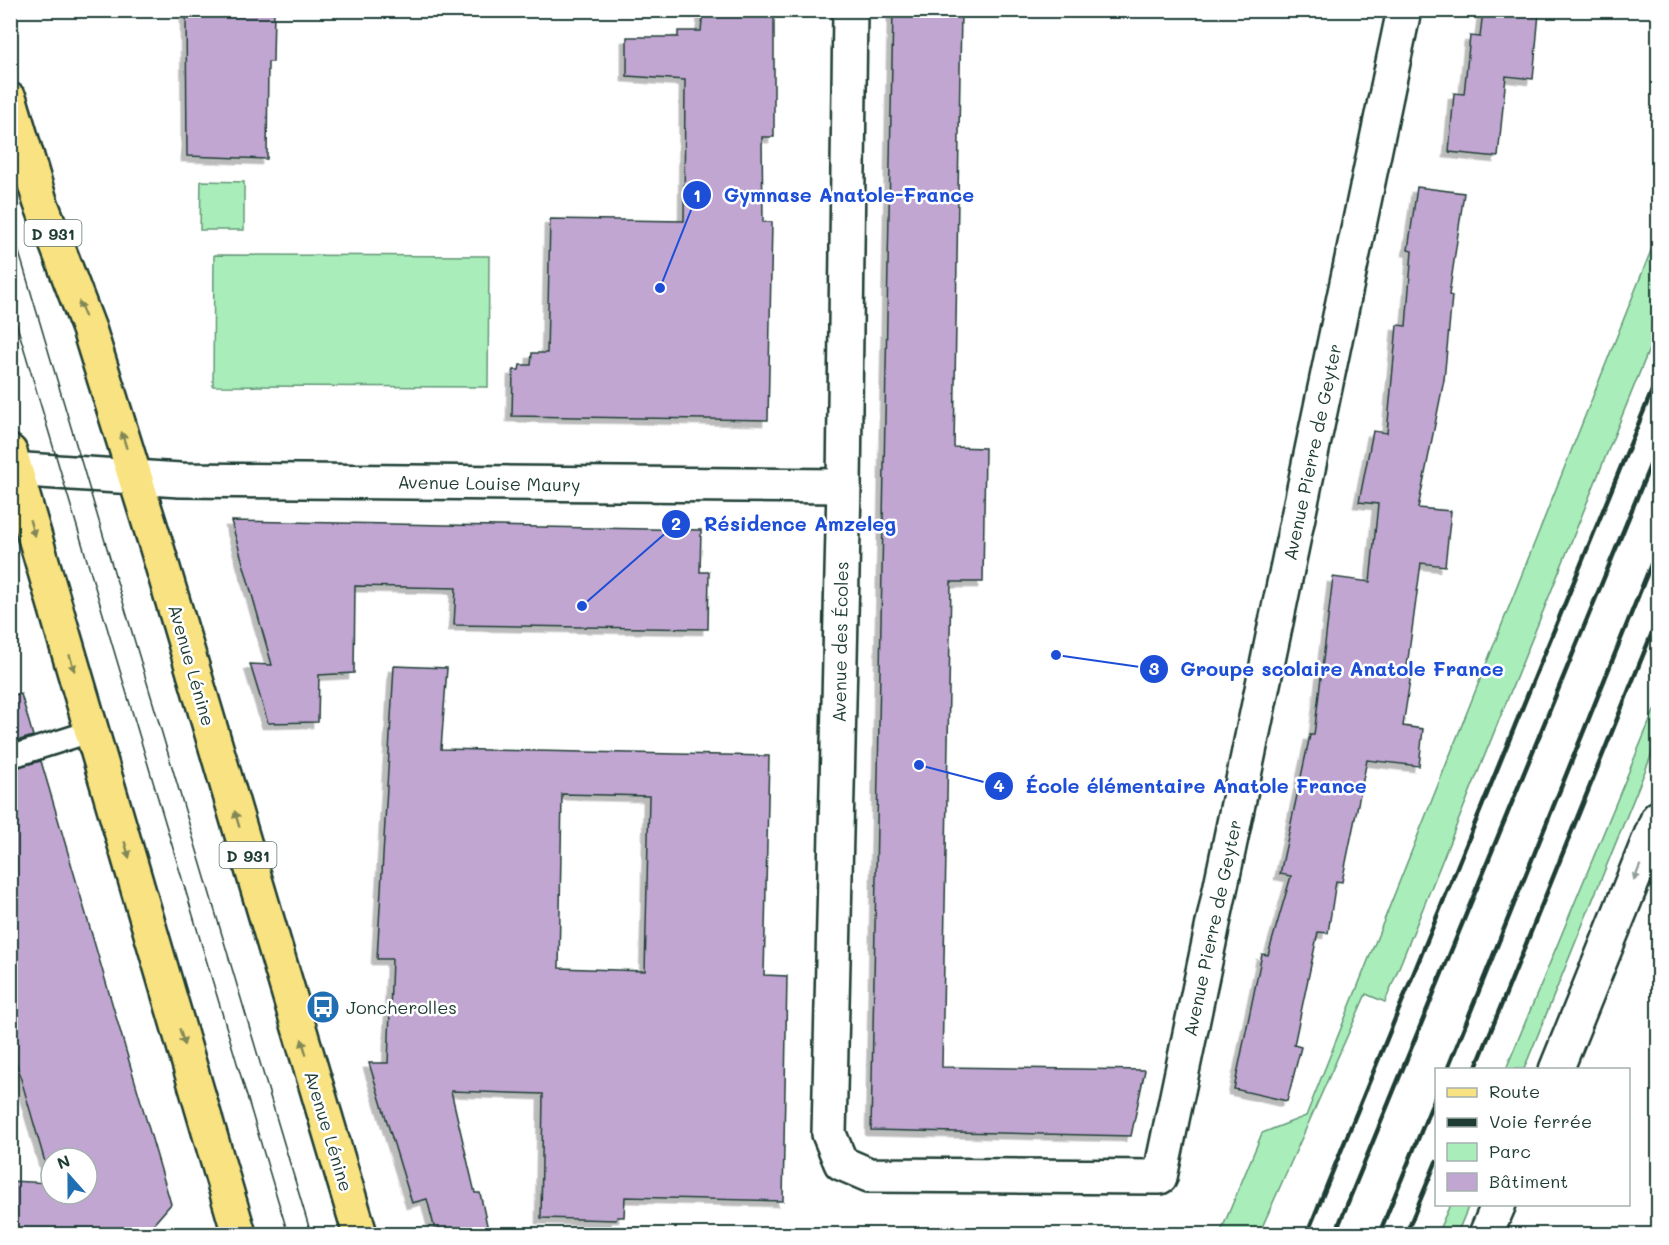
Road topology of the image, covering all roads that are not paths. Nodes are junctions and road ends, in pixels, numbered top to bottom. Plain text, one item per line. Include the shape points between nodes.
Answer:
1 (850, 10) edge
2 (1404, 10) edge
3 (10, 100) edge
4 (12, 463) edge
5 (135, 477) junction
6 (844, 486) junction
7 (92, 731) junction
8 (10, 757) edge
9 (1659, 818) edge
10 (1557, 1068) edge
11 (841, 1163) joint
12 (1497, 1206) edge
13 (239, 1234) edge
14 (360, 1234) edge
15 (1486, 1234) edge

1 - 6 street, Avenue des Écoles
2 - 11 street, Avenue Pierre de Geyter via 1160,1177 869,1175
5 -> 3 main road, Avenue Lénine / D 931 via 89,329 40,201
4 - 5 street, Avenue Louise Maury
4 -> 7 main road
5 - 6 street, Avenue Louise Maury
14 -> 5 main road, Avenue Lénine / D 931
6 - 11 street, Avenue des Écoles via 829,1134
7 - 8 lane
7 -> 13 main road
9 -> 10 street
12 - 15 street

